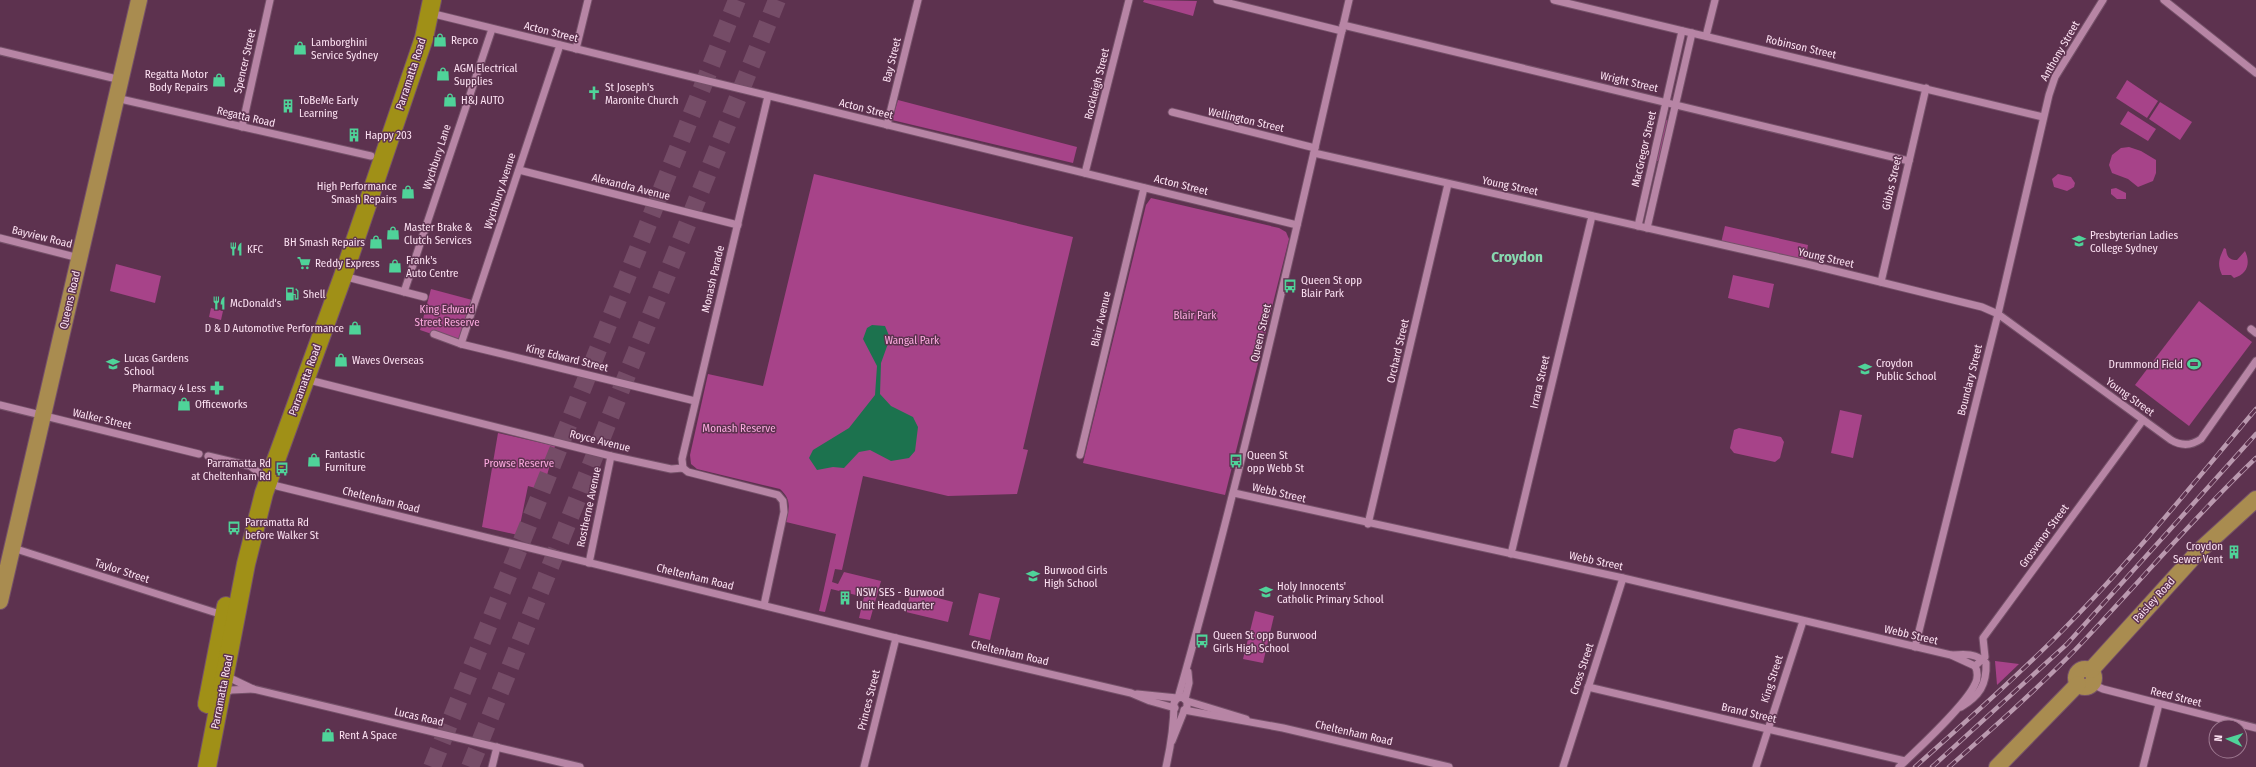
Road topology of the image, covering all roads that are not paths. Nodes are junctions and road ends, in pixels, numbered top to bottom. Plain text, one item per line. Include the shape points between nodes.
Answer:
1 (139, 0) edge
2 (270, 0) edge
3 (588, 0) edge
4 (918, 0) edge
5 (1129, 0) edge
6 (1217, 0) edge
7 (1349, 0) edge
8 (1554, 0) edge
9 (1715, 0) edge
10 (2103, 0) edge
11 (2164, 0) edge
12 (427, 4) edge
13 (1343, 28) junction
14 (492, 29) junction
15 (1682, 30) junction
16 (1692, 33) junction
17 (1706, 36) junction
18 (560, 45) junction
19 (576, 49) junction
20 (0, 51) edge
21 (2256, 73) edge
22 (121, 80) junction
23 (1926, 88) junction
24 (768, 96) junction
25 (116, 98) junction
26 (1667, 102) junction
27 (1676, 105) junction
28 (1172, 112) dead end
29 (2043, 117) junction
30 (887, 125) junction
31 (242, 127) junction
32 (1315, 151) junction
33 (371, 156) junction
34 (1909, 161) junction
35 (519, 170) junction
36 (1085, 173) junction
37 (1448, 184) junction
38 (1144, 188) junction
39 (1592, 216) junction
40 (738, 225) junction
41 (1298, 225) junction
42 (1638, 226) junction
43 (1647, 228) junction
44 (0, 238) edge
45 (79, 258) junction
46 (343, 276) junction
47 (1881, 282) junction
48 (404, 292) junction
49 (424, 297) dead end
50 (1998, 314) junction
51 (434, 334) dead end
52 (461, 344) junction
53 (2256, 361) edge
54 (305, 379) junction
55 (695, 402) junction
56 (0, 405) edge
57 (44, 416) junction
58 (2143, 420) junction
59 (199, 454) dead end
60 (1080, 455) dead end
61 (208, 456) dead end
62 (611, 456) junction
63 (683, 468) junction
64 (264, 476) junction
65 (1234, 493) junction
66 (2256, 499) edge
67 (1368, 524) junction
68 (13, 548) junction
69 (1511, 554) junction
70 (588, 563) junction
71 (1623, 578) junction
72 (0, 600) edge
73 (764, 605) junction
74 (224, 615) junction
75 (1803, 621) junction
76 (896, 638) junction
77 (1915, 647) junction
78 (1951, 655) junction
79 (1983, 660) junction
80 (1975, 666) junction
81 (226, 674) junction
82 (2087, 679) junction
83 (1588, 687) junction
84 (1978, 688) junction
85 (253, 689) junction
86 (1131, 693) junction
87 (221, 696) junction
88 (1182, 699) junction
89 (2159, 704) junction
90 (1175, 708) junction
91 (1184, 711) junction
92 (1254, 722) junction
93 (2256, 728) edge
94 (1768, 729) junction
95 (1172, 741) junction
96 (497, 747) junction
97 (1905, 761) junction
98 (195, 767) edge
99 (207, 767) edge
100 (492, 767) edge
101 (580, 767) edge
102 (864, 767) edge
103 (1166, 767) edge
104 (1449, 767) edge
105 (1563, 767) edge
106 (1756, 767) edge
107 (1899, 767) edge
108 (1997, 767) edge
109 (2143, 767) edge

1 - 22 main road, Queens Road
2 - 31 street, Spencer Street
3 - 19 street
4 - 30 street, Bay Street
5 - 36 street, Rockleigh Street
6 - 13 street, Wright Street
7 - 13 street, Queen Street
8 - 15 street, Robinson Street
9 - 17 street
10 - 29 street, Anthony Street via 2055,77
11 - 21 street
12 - 14 street, Acton Street
12 - 33 highway, Parramatta Road
12 - 46 highway, Parramatta Road via 415,63
13 - 26 street, Wright Street
13 - 32 street, Queen Street
14 - 18 street, Acton Street
14 - 48 street, Wychbury Lane
15 - 16 street, Robinson Street
15 - 26 street, MacGregor Street
16 - 17 street, Robinson Street
16 - 27 street, MacGregor Street
17 - 23 street, Robinson Street
18 - 19 street, Acton Street
18 - 35 street, Wychbury Avenue
19 - 24 street, Acton Street
20 - 22 street
22 - 25 main road, Queens Road
23 - 29 street, Robinson Street
23 - 34 street, Gibbs Street
24 - 30 street, Acton Street
24 - 40 street, Monash Parade
25 - 31 street, Regatta Road
25 - 45 main road, Queens Road
26 - 27 street, Wright Street
26 - 42 street, MacGregor Street
27 - 34 street, Wright Street
27 - 43 street, MacGregor Street
28 - 32 street, Wellington Street
29 - 50 street, Boundary Street
30 - 36 street, Acton Street
31 - 33 street, Regatta Road
32 - 37 street, Young Street
32 - 41 street, Queen Street
33 - 64 highway, Parramatta Road
34 - 47 street, Gibbs Street
35 - 40 street, Alexandra Avenue
35 - 52 street, Wychbury Avenue
36 - 38 street, Acton Street
37 - 39 street, Young Street
37 - 67 street, Orchard Street
38 - 41 street, Acton Street
38 - 60 street, Blair Avenue
39 - 42 street, Young Street
39 - 69 street, Irrara Street
40 - 55 street, Monash Parade
41 - 65 street, Queen Street
42 - 43 street, Young Street
43 - 47 street, Young Street
44 - 45 street, Bayview Road
45 - 57 main road, Queens Road
46 - 48 street
46 - 54 highway, Parramatta Road
47 - 50 street, Young Street via 1978,306
48 - 49 street
50 - 58 street, Young Street
50 - 77 street, Boundary Street
51 - 52 street, King Edward Street
52 - 55 street, King Edward Street
53 - 58 street, Young Street via 2197,442 2184,445 2175,442
54 - 62 street, Royce Avenue
54 - 64 highway, Parramatta Road
55 - 63 street, Monash Parade via 682,459
56 - 57 street, Walker Street
57 - 59 street, Walker Street
57 - 68 main road, Queens Road
58 - 79 street, Grosvenor Street via 1983,638
61 - 64 street via 250,466
62 - 63 street, Royce Avenue via 671,469
62 - 70 street, Rostherne Avenue
63 - 73 street, Royce Avenue via 688,472 773,493 784,501 784,512
64 - 70 street, Cheltenham Road via 281,487
64 - 74 highway, Parramatta Road via 239,542
64 - 81 highway, Parramatta Road
65 - 67 street, Webb Street
65 - 88 street, Queen Street
66 - 82 main road, Paisley Road via 2199,551
67 - 69 street, Webb Street
68 - 72 main road, Queens Road
68 - 74 street, Taylor Street
69 - 71 street, Webb Street
70 - 73 street, Cheltenham Road
71 - 75 street, Webb Street
71 - 83 street, Cross Street
73 - 76 street, Cheltenham Road
74 - 98 highway, Parramatta Road
75 - 77 street, Webb Street
75 - 94 street, King Street
76 - 86 street, Cheltenham Road
76 - 102 street, Princes Street
77 - 78 street, Webb Street
78 - 79 street, Webb Street via 1968,654
78 - 80 street, Webb Street
79 - 80 street
79 - 84 street via 1986,664 1986,676
80 - 84 street
81 - 85 street, Lucas Road
81 - 87 highway, Parramatta Road
82 - 89 street, Reed Street via 2103,689
82 - 108 main road, Paisley Road
83 - 94 street, Brand Street
83 - 105 street, Cross Street
84 - 97 street via 1975,698 1954,712
85 - 87 street, Lucas Road via 231,690
85 - 96 street, Lucas Road
86 - 88 street, Cheltenham Road
86 - 90 street, Cheltenham Road
87 - 99 highway, Parramatta Road
88 - 90 street via 1174,703
88 - 91 street via 1187,707
88 - 92 street, Cheltenham Road
89 - 93 street, Reed Street
89 - 109 street
90 - 91 street, Cheltenham Road
90 - 95 street
91 - 92 street, Cheltenham Road
91 - 95 street
92 - 104 street, Cheltenham Road
94 - 97 street, Brand Street
94 - 106 street, King Street
95 - 103 street
96 - 100 street
96 - 101 street, Lucas Road
97 - 107 street

